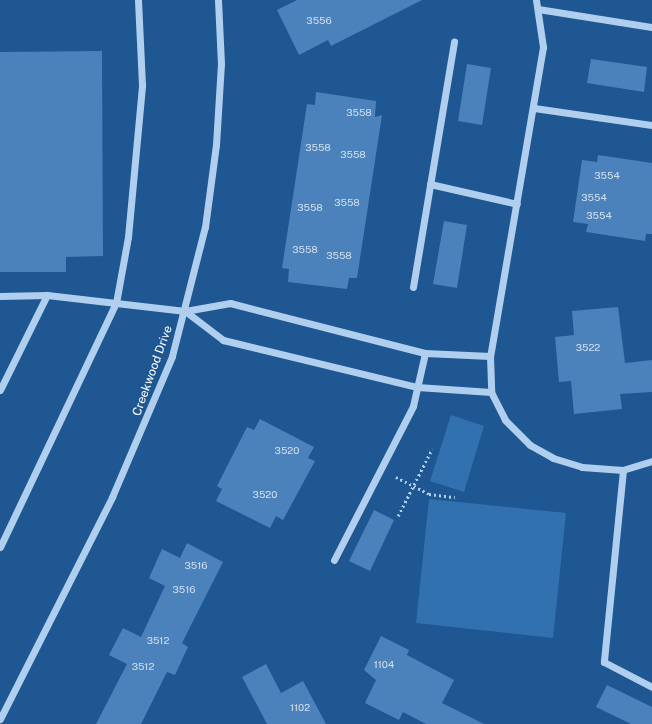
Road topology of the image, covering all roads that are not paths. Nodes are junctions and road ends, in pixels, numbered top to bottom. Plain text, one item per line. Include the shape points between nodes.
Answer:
1 (138, 0) edge
2 (218, 0) edge
3 (536, 0) edge
4 (538, 9) junction
5 (652, 27) edge
6 (454, 41) dead end
7 (534, 108) junction
8 (652, 125) edge
9 (430, 184) junction
10 (517, 204) junction
11 (413, 287) dead end
12 (47, 295) junction
13 (0, 296) edge
14 (116, 303) junction
15 (185, 311) junction
16 (425, 353) junction
17 (490, 356) junction
18 (417, 386) junction
19 (0, 390) edge
20 (492, 392) junction
21 (652, 461) edge
22 (623, 470) junction
23 (0, 548) edge
24 (334, 560) dead end
25 (652, 688) edge
26 (0, 719) edge

1 - 14 street via 142,85 128,237
2 - 15 street, Creekwood Drive via 221,64 216,146 204,227
3 - 4 street
4 - 5 street
4 - 7 street via 543,47
6 - 9 street
7 - 8 street
7 - 10 street
9 - 10 street
9 - 11 street
10 - 17 street
12 - 13 street
12 - 14 street
12 - 19 street
14 - 15 street
14 - 23 street
15 - 16 street via 230,303
15 - 18 street via 223,340
15 - 26 street, Creekwood Drive via 148,417 112,497
16 - 17 street
16 - 18 street
17 - 20 street
18 - 20 street
18 - 24 street via 413,406
20 - 22 street via 505,420 530,445 553,458 582,467
21 - 22 street
22 - 25 street via 604,662

